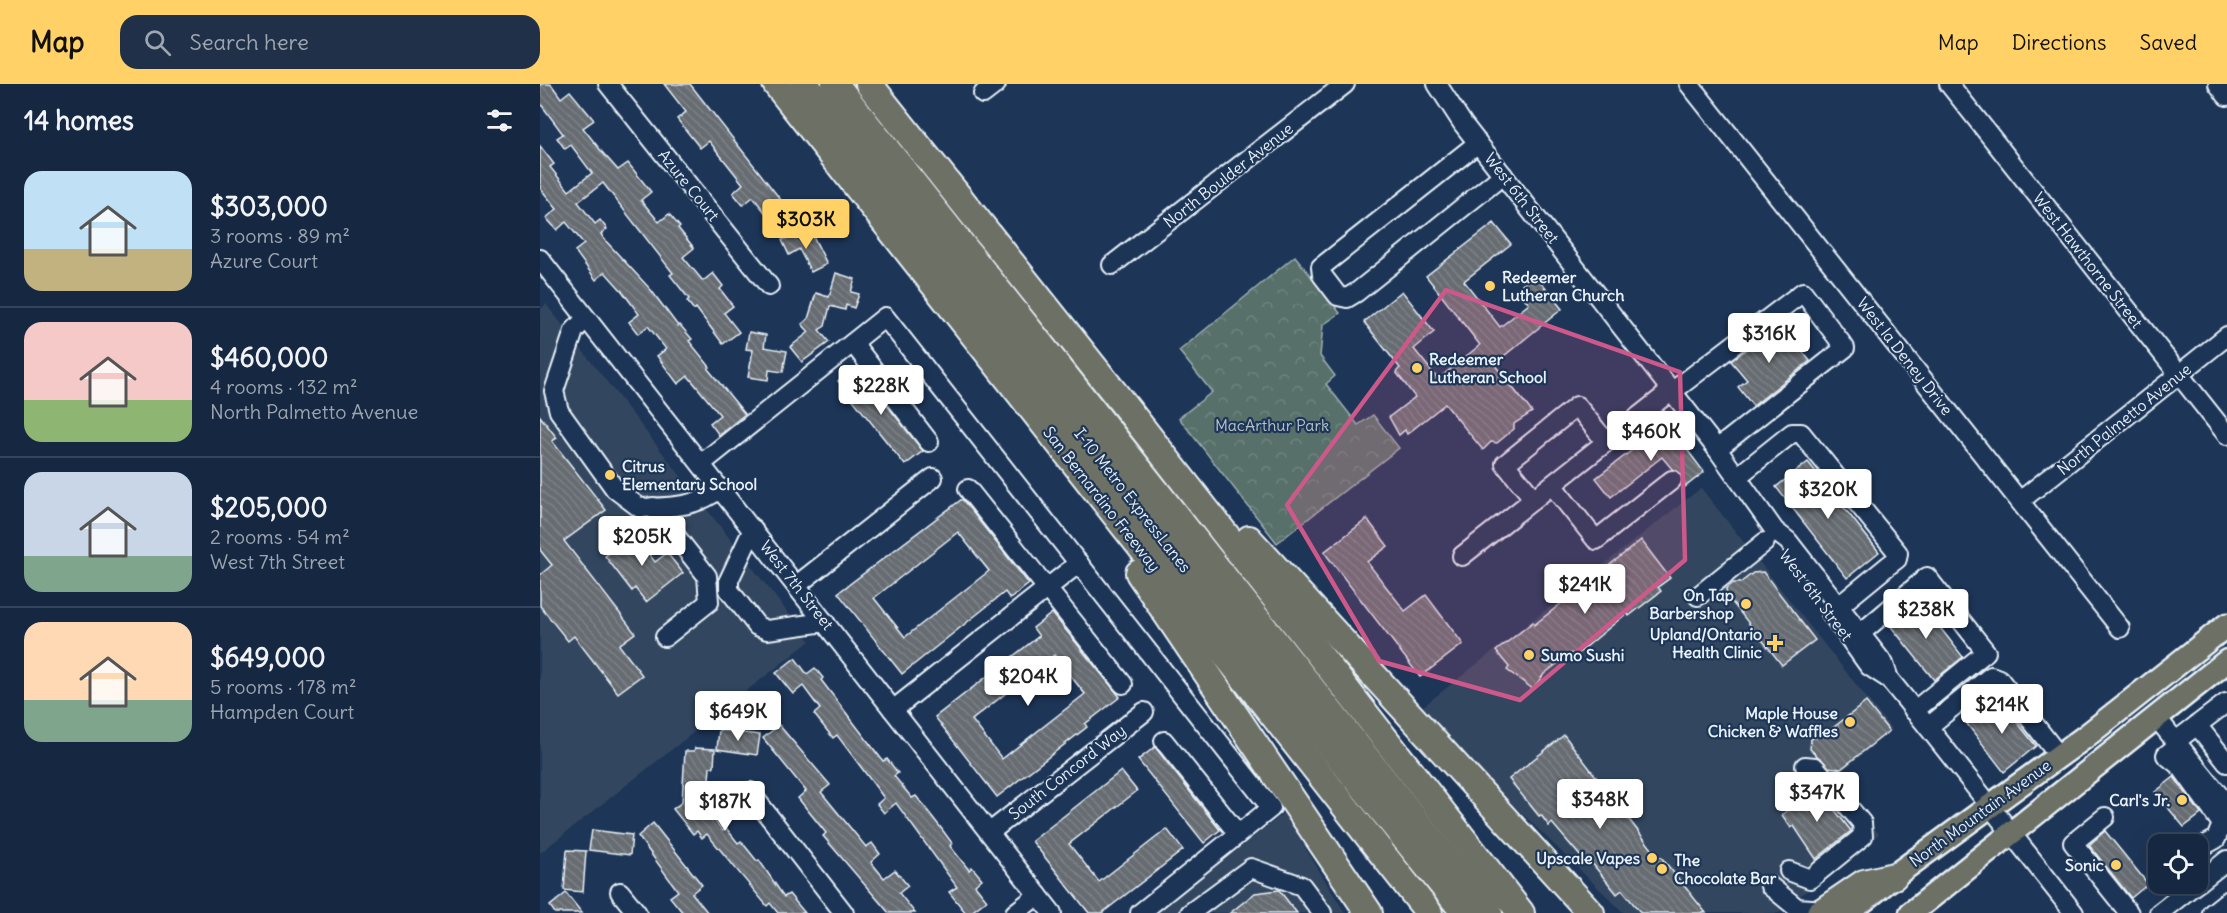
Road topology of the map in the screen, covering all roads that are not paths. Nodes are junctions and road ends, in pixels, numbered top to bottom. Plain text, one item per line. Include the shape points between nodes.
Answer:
1 (608, 84) edge
2 (776, 84) edge
3 (805, 84) edge
4 (835, 84) edge
5 (869, 84) edge
6 (1345, 84) edge
7 (1421, 84) edge
8 (1437, 84) edge
9 (1689, 84) edge
10 (1949, 84) edge
11 (2218, 84) edge
12 (2227, 96) edge
13 (1463, 124) junction
14 (1478, 143) junction
15 (1503, 175) junction
16 (540, 259) edge
17 (1112, 266) dead end
18 (770, 286) dead end
19 (586, 318) junction
20 (2227, 336) edge
21 (853, 343) junction
22 (998, 366) junction
23 (2179, 374) junction
24 (1672, 391) junction
25 (1129, 411) junction
26 (2227, 435) edge
27 (929, 442) dead end
28 (1606, 442) junction
29 (1717, 449) junction
30 (701, 464) junction
31 (1737, 477) junction
32 (933, 478) dead end
33 (1672, 480) dead end
34 (1552, 485) junction
35 (720, 488) junction
36 (968, 489) dead end
37 (1534, 500) junction
38 (2020, 501) junction
39 (653, 507) junction
40 (753, 529) junction
41 (1770, 537) junction
42 (1462, 556) dead end
43 (1180, 560) junction
44 (1079, 563) junction
45 (797, 585) junction
46 (1047, 588) junction
47 (1238, 594) junction
48 (1698, 596) dead end
49 (1839, 606) junction
50 (825, 622) junction
51 (2227, 625) edge
52 (2120, 628) dead end
53 (1861, 633) junction
54 (665, 637) dead end
55 (2227, 661) edge
56 (1889, 680) junction
57 (1123, 684) dead end
58 (2227, 704) edge
59 (1265, 708) junction
60 (893, 710) junction
61 (1914, 711) junction
62 (1144, 712) dead end
63 (2157, 717) junction
64 (2197, 725) junction
65 (1928, 727) junction
66 (1164, 741) dead end
67 (2174, 747) junction
68 (2059, 756) junction
69 (2227, 763) edge
70 (1805, 766) dead end
71 (750, 792) dead end
72 (2227, 805) edge
73 (1989, 808) junction
74 (2105, 817) dead end
75 (990, 832) junction
76 (2009, 832) junction
77 (1238, 834) junction
78 (2208, 843) edge
79 (2227, 860) edge
80 (1487, 870) junction
81 (1789, 871) dead end
82 (2208, 875) edge
83 (1893, 876) joint
84 (1770, 886) dead end
85 (620, 892) dead end
86 (2183, 894) edge
87 (1038, 895) junction
88 (2227, 901) edge
89 (1832, 912) edge
90 (637, 913) edge
91 (844, 913) edge
92 (1015, 913) edge
93 (1052, 913) edge
94 (1140, 913) edge
95 (1190, 913) edge
96 (1322, 913) edge
97 (1369, 913) edge
98 (1429, 913) edge
99 (1465, 913) edge
100 (1489, 913) edge
101 (1521, 913) edge
102 (1591, 913) edge
103 (1911, 913) edge
104 (2074, 913) edge
105 (2129, 913) edge
106 (2159, 913) edge
107 (2212, 913) edge

1 - 18 street, Azure Court
2 - 22 highway, San Bernardino Freeway
3 - 43 highway, I-10 Metro ExpressLanes
4 - 47 highway, I-10 Metro ExpressLanes
5 - 25 highway
6 - 17 street, North Boulder Avenue
7 - 13 street, West 6th Street
8 - 13 street, West 6th Street
9 - 38 street, West la Deney Drive
10 - 23 street, West Hawthorne Street
11 - 12 street
13 - 14 street, West 6th Street
14 - 15 street, West 6th Street
14 - 15 street via 1321,267 1322,275 1338,296 1347,298 1357,292
15 - 24 street, West 6th Street
16 - 19 street, West 7th Street
19 - 30 street, West 7th Street
19 - 39 street via 574,331 554,391 560,411 615,489 640,508
20 - 23 street, North Palmetto Avenue
21 - 27 street
21 - 30 street
21 - 44 street via 885,317
22 - 59 highway, San Bernardino Freeway
22 - 97 highway via 1021,418 1176,625
23 - 26 street, West Hawthorne Street
23 - 38 street, North Palmetto Avenue
24 - 28 street
24 - 29 street, West 6th Street
24 - 29 street via 1803,292 1845,348
25 - 80 highway
25 - 102 highway via 1163,431 1248,537
28 - 34 street
28 - 37 street via 1577,406 1506,464
29 - 31 street, West 6th Street
30 - 35 street, West 7th Street
31 - 41 street, West 6th Street
31 - 49 street via 1792,433 1801,433 1898,553 1897,559
32 - 45 street
33 - 34 street via 1596,540
34 - 37 street
35 - 39 street via 707,499 690,505
35 - 40 street, West 7th Street
36 - 46 street
37 - 42 street
38 - 52 street, West la Deney Drive
39 - 54 street via 707,576 709,602
40 - 45 street, West 7th Street
40 - 50 street via 729,580 729,590 757,626 767,630
41 - 48 street
41 - 49 street, West 6th Street via 1788,541
41 - 56 street, West 6th Street via 1869,666
43 - 59 highway
43 - 99 highway, I-10 Metro ExpressLanes
44 - 46 street
44 - 77 street via 1271,808
45 - 50 street, West 7th Street
46 - 57 street
46 - 60 street
47 - 80 highway
47 - 100 highway, I-10 Metro ExpressLanes
49 - 53 street, West 6th Street
50 - 60 street, West 7th Street
51 - 68 main road, North Mountain Avenue
53 - 56 street, West 6th Street via 1884,664
53 - 61 street via 1926,577 1986,652
55 - 63 main road, North Mountain Avenue
56 - 61 street, West 6th Street
58 - 64 street
59 - 98 highway, San Bernardino Freeway
60 - 75 street, West 7th Street
61 - 65 street, West 6th Street
62 - 75 street, South Concord Way
63 - 67 street
63 - 76 main road, North Mountain Avenue
64 - 67 street
64 - 69 street
65 - 68 street via 1991,676 1999,679
65 - 73 street, West 6th Street
66 - 77 street
67 - 72 street
67 - 78 street via 2181,767 2222,824 2216,839
68 - 73 main road, North Mountain Avenue
70 - 81 street via 1815,767 1827,780 1862,823 1863,836 1810,879
71 - 91 street
73 - 76 street, West 6th Street
73 - 83 main road, North Mountain Avenue
74 - 105 street via 2073,843
75 - 87 street, West 7th Street
76 - 103 main road, North Mountain Avenue
76 - 104 street, West 6th Street
77 - 94 street
79 - 82 street
80 - 101 highway
83 - 89 highway via 1864,883
84 - 89 street via 1797,908
85 - 90 street
86 - 106 street
87 - 92 street
87 - 93 street, West 7th Street
88 - 107 street
95 - 96 street via 1251,868 1302,886

